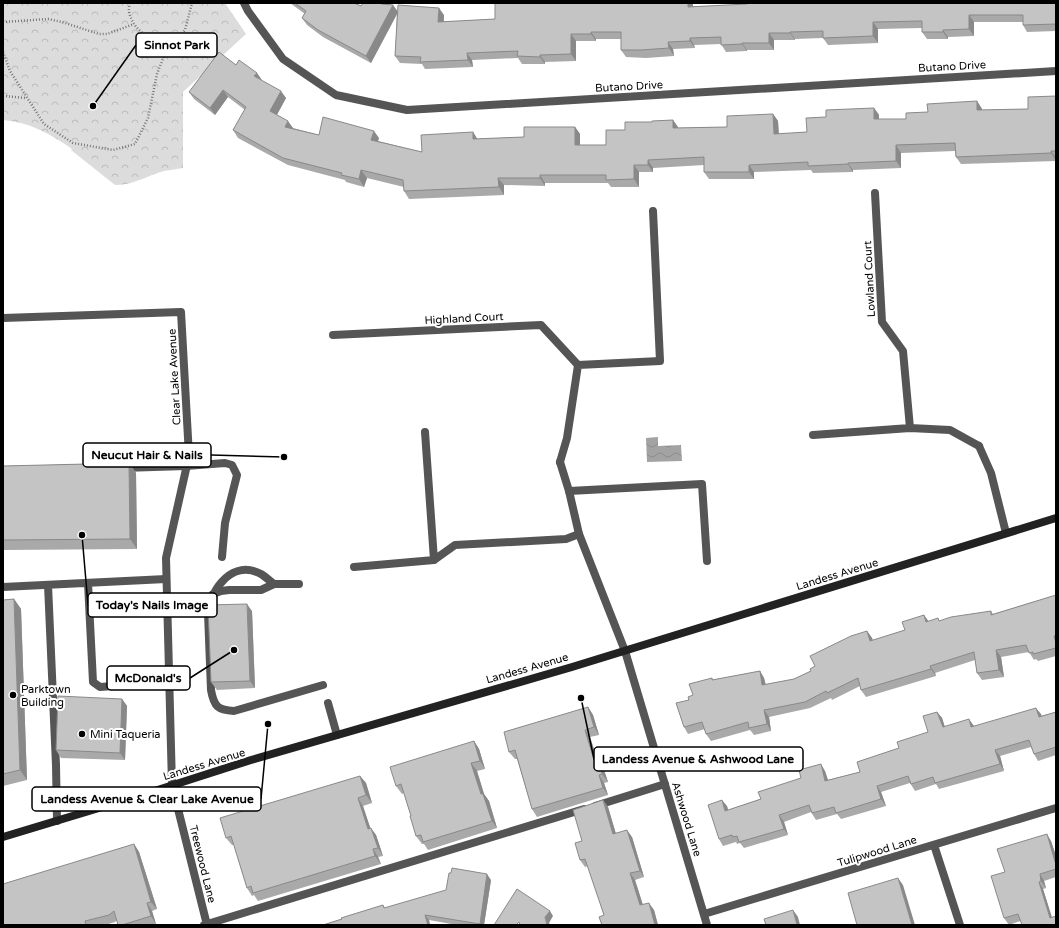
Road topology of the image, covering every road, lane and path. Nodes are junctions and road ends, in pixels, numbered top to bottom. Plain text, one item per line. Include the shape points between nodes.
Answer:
1 (130, 3) edge
2 (192, 3) edge
3 (244, 3) edge
4 (3, 22) edge
5 (134, 24) junction
6 (176, 40) junction
7 (3, 52) edge
8 (1056, 71) edge
9 (3, 96) edge
10 (26, 98) junction
11 (876, 194) dead end
12 (653, 211) dead end
13 (3, 318) edge
14 (333, 335) dead end
15 (578, 365) junction
16 (910, 428) junction
17 (425, 432) dead end
18 (813, 435) dead end
19 (186, 466) junction
20 (115, 468) edge
21 (569, 491) junction
22 (1056, 518) edge
23 (1006, 533) junction
24 (579, 534) junction
25 (222, 556) dead end
26 (434, 560) junction
27 (707, 561) dead end
28 (354, 567) dead end
29 (166, 579) junction
30 (88, 583) junction
31 (274, 584) junction
32 (299, 584) dead end
33 (48, 585) junction
34 (3, 587) edge
35 (214, 594) junction
36 (625, 651) junction
37 (169, 682) junction
38 (323, 684) dead end
39 (328, 703) dead end
40 (337, 735) junction
41 (665, 784) junction
42 (172, 785) junction
43 (1056, 808) edge
44 (57, 820) junction
45 (3, 836) edge
46 (934, 845) junction
47 (704, 914) junction
48 (206, 925) edge
49 (707, 925) edge
50 (960, 925) edge

1 - 5 path via 130,16
2 - 6 path via 185,30
3 - 8 street, Butano Drive via 283,59 336,95 407,110
4 - 5 path via 48,19 99,34 107,34
5 - 6 path via 141,33 151,38
6 - 10 path via 164,56 157,74 148,118 135,144 112,150 73,143 44,124
7 - 10 path via 10,71
9 - 10 path
11 - 16 street, Lowland Court via 882,322 903,351
12 - 15 street via 660,361
13 - 19 street, Clear Lake Avenue via 182,312 189,456
14 - 15 street, Highland Court via 541,325
15 - 21 street via 567,438 560,462
16 - 18 street
16 - 23 street via 950,430 979,446 991,473
17 - 26 street
19 - 20 street
19 - 25 street via 226,463 232,465 237,475 225,523
19 - 29 street, Clear Lake Avenue via 166,558
21 - 24 street
21 - 27 street via 702,484
22 - 23 main road, Landess Avenue
23 - 36 main road, Landess Avenue
24 - 26 street via 566,539 455,545
24 - 36 street
26 - 28 street
29 - 30 street
29 - 37 street, Clear Lake Avenue
30 - 33 street
30 - 37 street via 94,682 100,687
31 - 32 street
31 - 35 street via 261,590 229,590
31 - 35 street via 261,574 248,570 235,571 226,576
33 - 34 street
33 - 44 street
35 - 38 street via 210,603 209,628 211,690 217,707 234,711
36 - 40 main road, Landess Avenue
36 - 41 street, Ashwood Lane
37 - 42 street, Clear Lake Avenue
39 - 40 street
40 - 42 main road, Landess Avenue
41 - 47 street, Ashwood Lane
41 - 48 street
42 - 44 main road, Landess Avenue
42 - 48 street, Treewood Lane
43 - 46 street, Tulipwood Lane
44 - 45 main road, Landess Avenue
46 - 47 street, Tulipwood Lane
46 - 50 street
47 - 49 street, Ashwood Lane

